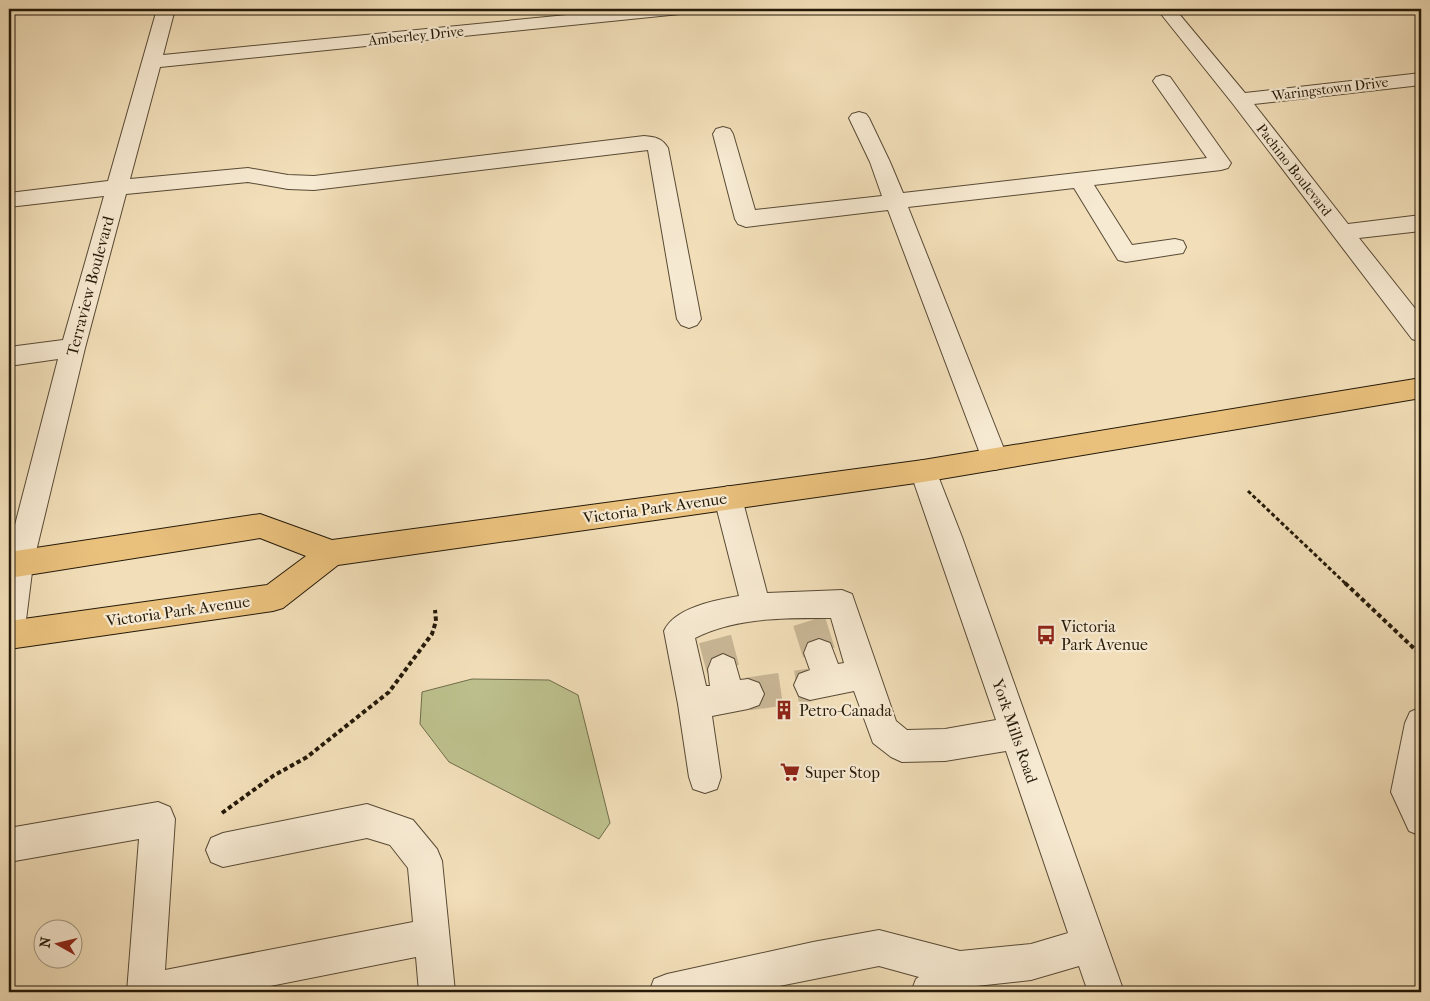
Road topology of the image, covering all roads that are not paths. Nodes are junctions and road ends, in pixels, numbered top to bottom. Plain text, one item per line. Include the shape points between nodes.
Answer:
1 (166, 9) edge
2 (499, 9) edge
3 (680, 9) edge
4 (1166, 9) edge
5 (500, 28) junction
6 (152, 62) junction
7 (1421, 79) edge
8 (1163, 80) dead end
9 (1240, 100) junction
10 (859, 118) dead end
11 (723, 134) dead end
12 (1080, 180) junction
13 (116, 188) junction
14 (9, 200) edge
15 (895, 203) junction
16 (1421, 223) edge
17 (1342, 232) junction
18 (1175, 247) dead end
19 (689, 319) dead end
20 (1421, 333) edge
21 (73, 348) junction
22 (9, 356) edge
23 (1421, 388) edge
24 (995, 459) junction
25 (924, 471) junction
26 (728, 498) junction
27 (332, 553) junction
28 (14, 565) edge
29 (756, 607) junction
30 (9, 635) edge
31 (819, 653) tunnel mouth
32 (863, 674) junction
33 (733, 687) tunnel mouth
34 (694, 704) junction
35 (1421, 723) edge
36 (1016, 733) junction
37 (705, 777) dead end
38 (1421, 818) edge
39 (9, 846) edge
40 (223, 850) dead end
41 (432, 936) junction
42 (1089, 945) junction
43 (960, 969) junction
44 (234, 984) edge
45 (146, 992) edge
46 (437, 992) edge
47 (667, 992) edge
48 (929, 992) edge
49 (1106, 992) edge

1 - 6 street, Terraview Boulevard
2 - 5 street
3 - 5 street, Amberley Drive
4 - 9 street, Pachino Boulevard
5 - 6 street, Amberley Drive
6 - 13 street, Terraview Boulevard
7 - 9 street, Waringstown Drive
8 - 12 street via 1221,163
9 - 17 street, Pachino Boulevard
10 - 15 street
11 - 15 street via 746,219
12 - 15 street
12 - 18 street via 1126,254
13 - 14 street
13 - 19 street via 248,175 314,183 654,144 658,148
13 - 21 street, Terraview Boulevard
15 - 24 street
16 - 17 street
17 - 20 street, Pachino Boulevard
21 - 22 street
21 - 28 street, Terraview Boulevard
23 - 24 main road, Victoria Park Avenue
24 - 25 main road, Victoria Park Avenue
25 - 26 main road, Victoria Park Avenue
25 - 36 street, York Mills Road
26 - 27 main road, Victoria Park Avenue
26 - 29 street
27 - 28 main road, Victoria Park Avenue via 260,526
27 - 30 main road, Victoria Park Avenue via 273,598
28 - 30 street, Terraview Boulevard
29 - 32 street via 806,612 842,604
29 - 34 street via 713,627 679,630
31 - 32 street via 819,684
32 - 36 street via 884,732 902,746 945,745
33 - 34 street
34 - 37 street
35 - 38 street via 1408,792
36 - 42 street, York Mills Road
39 - 45 street via 158,818
40 - 41 street via 367,821 400,832 425,861
41 - 44 street
41 - 46 street
42 - 43 street via 1031,962
42 - 49 street, York Mills Road
43 - 47 street via 879,948
43 - 48 street
44 - 45 street

